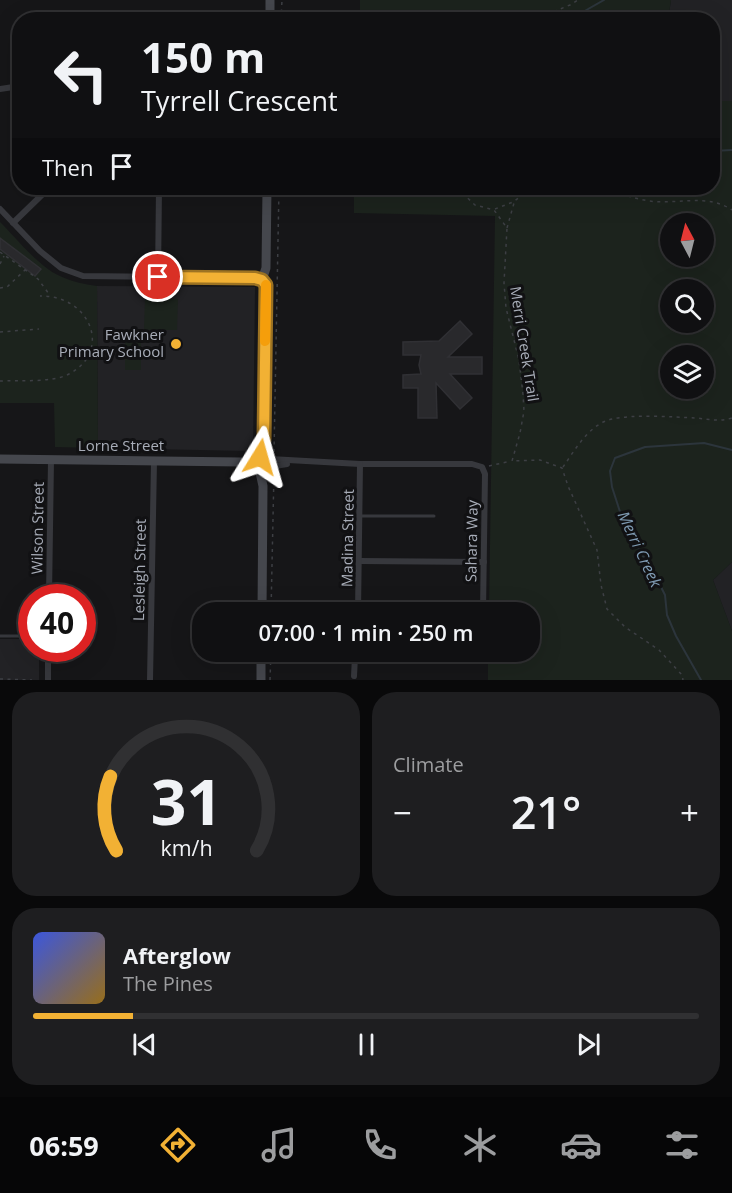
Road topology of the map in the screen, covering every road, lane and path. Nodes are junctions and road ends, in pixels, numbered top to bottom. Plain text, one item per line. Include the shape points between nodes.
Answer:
1 (578, 0) edge
2 (554, 12) edge
3 (42, 195) edge
4 (159, 195) edge
5 (267, 195) edge
6 (279, 195) edge
7 (465, 195) edge
8 (522, 195) edge
9 (625, 195) edge
10 (514, 201) junction
11 (0, 209) edge
12 (494, 210) junction
13 (732, 210) edge
14 (13, 223) junction
15 (507, 228) junction
16 (0, 252) edge
17 (4, 255) junction
18 (0, 264) edge
19 (25, 270) junction
20 (158, 277) junction
21 (262, 280) junction
22 (0, 288) edge
23 (40, 296) dead end
24 (50, 296) junction
25 (39, 329) dead end
26 (0, 332) edge
27 (0, 381) edge
28 (732, 418) edge
29 (0, 459) edge
30 (51, 460) junction
31 (154, 461) junction
32 (512, 461) junction
33 (266, 463) junction
34 (360, 464) junction
35 (562, 468) junction
36 (485, 470) junction
37 (360, 516) junction
38 (434, 516) dead end
39 (360, 561) junction
40 (484, 562) junction
41 (49, 584) edge
42 (262, 602) edge
43 (271, 602) edge
44 (359, 602) edge
45 (483, 602) edge
46 (0, 636) edge
47 (18, 636) edge
48 (48, 662) edge
49 (262, 662) edge
50 (268, 662) edge
51 (355, 662) edge
52 (354, 676) dead end
53 (0, 679) edge
54 (264, 679) edge
55 (32, 680) edge
56 (48, 680) edge
57 (150, 680) edge
58 (683, 680) edge

1 - 2 path
3 - 14 street
4 - 20 street
5 - 21 street via 266,268
6 - 33 path
7 - 12 path via 475,204
8 - 10 path
9 - 13 path via 672,203 706,200
10 - 12 path
10 - 15 path, Merri Creek Trail
11 - 14 street
12 - 15 path
14 - 20 street via 61,268 83,276
15 - 32 path, Merri Creek Trail via 506,308 519,360 524,411
16 - 17 path
17 - 18 path
17 - 19 path
19 - 22 path via 7,287
19 - 24 path via 38,279
20 - 21 street
21 - 33 street via 266,285
23 - 24 path
24 - 27 path via 71,302 87,318 92,340 89,353 67,375
25 - 26 path
28 - 35 path via 610,419 585,437
29 - 30 street, Lorne Street
30 - 31 street, Lorne Street
30 - 41 street, Wilson Street
31 - 33 street, Lorne Street
31 - 57 street, Lesleigh Street
32 - 35 path via 540,460
32 - 36 path
33 - 34 street, Lorne Street
33 - 42 street
33 - 43 path
34 - 36 street, Lorne Street via 472,464
34 - 37 street, Madina Street
35 - 58 path via 597,550 607,609 659,650
36 - 40 street, Sahara Way
37 - 38 lane
37 - 39 street, Madina Street
39 - 40 street
39 - 44 street, Madina Street
40 - 45 street, Sahara Way
46 - 47 lane
48 - 56 street
49 - 54 street
50 - 54 path
51 - 52 street
53 - 55 path

